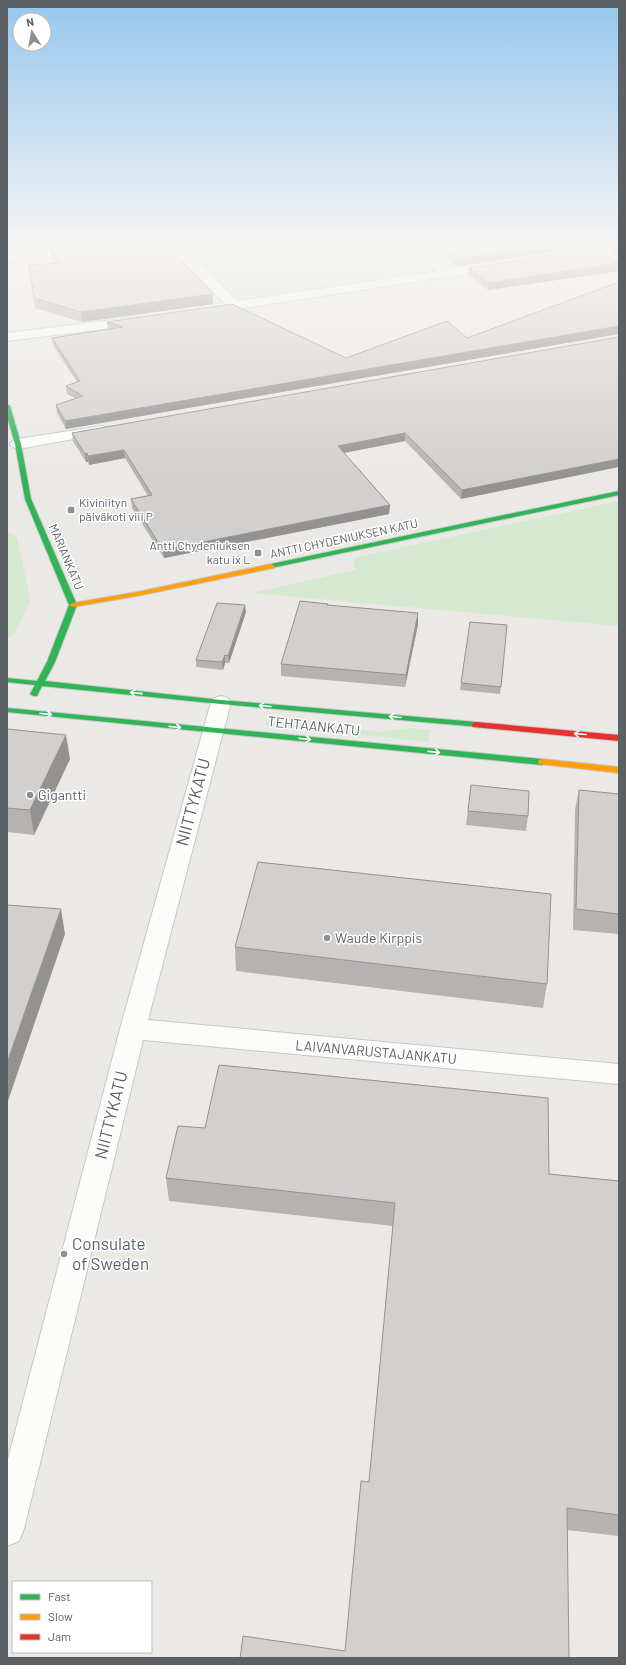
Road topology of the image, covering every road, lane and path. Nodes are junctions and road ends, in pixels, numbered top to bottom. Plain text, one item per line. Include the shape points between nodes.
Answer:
1 (137, 321) edge
2 (7, 337) edge
3 (7, 406) edge
4 (116, 428) edge
5 (18, 444) junction
6 (619, 493) edge
7 (73, 605) junction
8 (7, 680) edge
9 (40, 683) junction
10 (221, 702) junction
11 (7, 710) edge
12 (24, 712) junction
13 (213, 731) junction
14 (619, 738) edge
15 (619, 770) edge
16 (133, 1029) junction
17 (619, 1074) edge
18 (7, 1529) edge

1 - 2 street
3 - 5 main road, MARIANKATU
4 - 5 street
5 - 7 main road, MARIANKATU via 28,499
6 - 7 main road, ANTTI CHYDENIUKSEN KATU via 137,594
7 - 9 main road, MARIANKATU
8 - 9 main road, TEHTAANKATU
10 -> 9 main road, TEHTAANKATU
9 - 12 main road, MARIANKATU
10 - 13 street, NIITTYKATU
14 -> 10 main road, TEHTAANKATU
11 - 12 main road, TEHTAANKATU
12 -> 13 main road, TEHTAANKATU
13 -> 15 main road, TEHTAANKATU
13 - 16 street, NIITTYKATU
16 - 17 street, LAIVANVARUSTAJANKATU
16 - 18 street, NIITTYKATU

